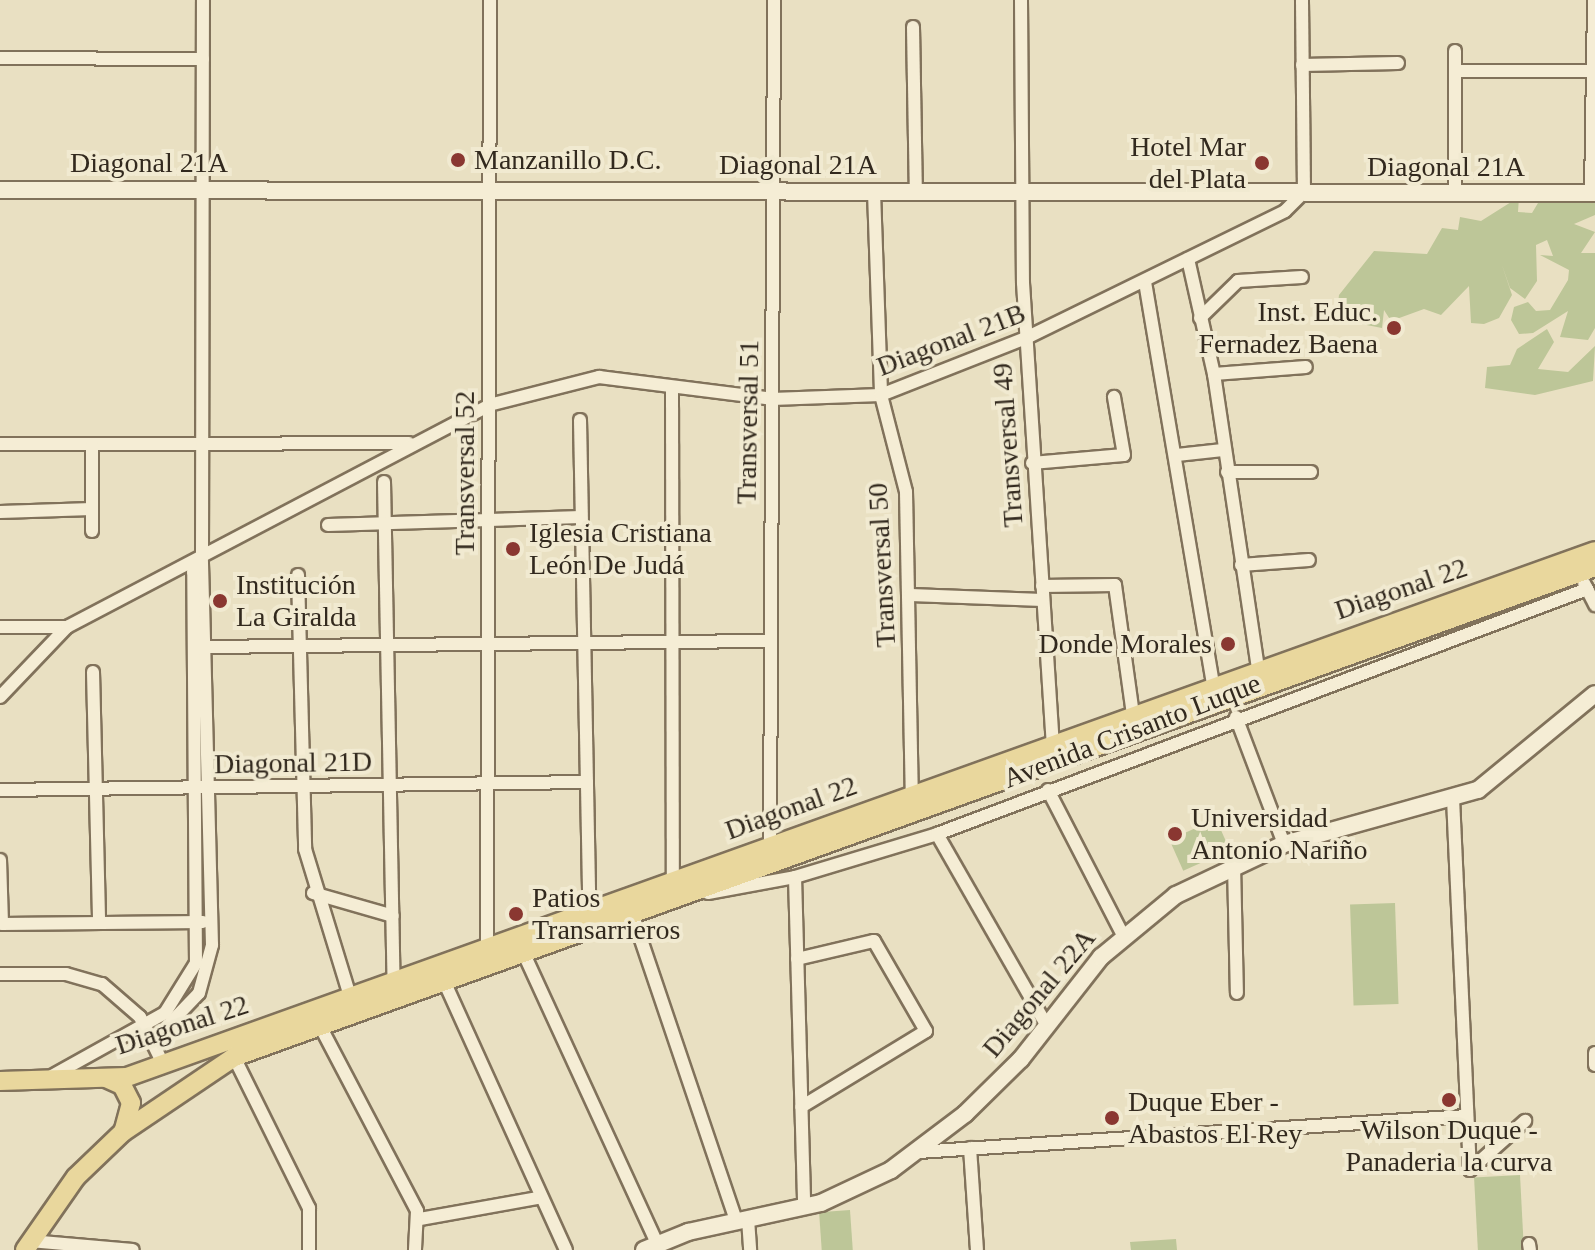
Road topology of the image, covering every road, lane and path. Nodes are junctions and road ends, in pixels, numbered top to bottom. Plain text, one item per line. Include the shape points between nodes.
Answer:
1 (203, 0) edge
2 (490, 0) edge
3 (774, 0) edge
4 (1021, 0) edge
5 (1302, 0) edge
6 (1594, 0) edge
7 (913, 27) dead end
8 (1455, 51) dead end
9 (0, 58) edge
10 (203, 59) junction
11 (1398, 63) dead end
12 (1302, 65) junction
13 (1456, 71) junction
14 (1593, 71) junction
15 (490, 188) junction
16 (203, 189) junction
17 (0, 190) edge
18 (775, 192) junction
19 (874, 192) junction
20 (916, 192) junction
21 (1021, 192) junction
22 (1304, 192) junction
23 (1593, 193) edge
24 (1455, 194) junction
25 (1188, 259) junction
26 (1302, 277) dead end
27 (1145, 282) junction
28 (1200, 318) junction
29 (1026, 338) junction
30 (1306, 367) dead end
31 (1214, 374) junction
32 (672, 389) junction
33 (881, 395) junction
34 (1114, 397) dead end
35 (772, 399) junction
36 (489, 405) junction
37 (580, 420) dead end
38 (411, 443) junction
39 (0, 444) edge
40 (92, 444) junction
41 (202, 444) junction
42 (1223, 450) junction
43 (1177, 455) junction
44 (1032, 463) junction
45 (1227, 472) junction
46 (1311, 472) dead end
47 (384, 482) dead end
48 (92, 509) junction
49 (0, 512) edge
50 (581, 517) junction
51 (388, 519) junction
52 (489, 519) junction
53 (328, 525) dead end
54 (92, 531) dead end
55 (1595, 551) edge
56 (202, 555) junction
57 (1309, 560) dead end
58 (1241, 565) junction
59 (298, 575) dead end
60 (1587, 576) edge
61 (1042, 586) junction
62 (910, 595) junction
63 (1043, 600) junction
64 (1595, 605) edge
65 (0, 627) edge
66 (67, 627) junction
67 (770, 641) junction
68 (672, 642) junction
69 (584, 643) junction
70 (488, 644) junction
71 (390, 646) junction
72 (201, 647) junction
73 (299, 648) junction
74 (1258, 670) junction
75 (93, 672) dead end
76 (1213, 686) junction
77 (1595, 694) edge
78 (0, 697) edge
79 (1133, 715) junction
80 (1236, 717) junction
81 (1053, 744) junction
82 (587, 782) junction
83 (488, 785) junction
84 (392, 786) junction
85 (302, 787) junction
86 (203, 788) junction
87 (95, 789) junction
88 (0, 790) edge
89 (1048, 790) junction
90 (912, 794) junction
91 (1453, 798) junction
92 (937, 834) junction
93 (1284, 844) junction
94 (770, 845) junction
95 (0, 860) edge
96 (1234, 865) junction
97 (795, 877) junction
98 (673, 880) junction
99 (313, 893) junction
100 (689, 897) junction
101 (589, 910) junction
102 (393, 916) junction
103 (633, 916) junction
104 (204, 922) junction
105 (99, 923) junction
106 (1123, 935) junction
107 (487, 945) junction
108 (524, 954) junction
109 (797, 959) junction
110 (0, 974) edge
111 (394, 981) junction
112 (444, 981) junction
113 (1237, 993) dead end
114 (350, 996) junction
115 (319, 1024) junction
116 (1046, 1024) junction
117 (146, 1025) junction
118 (153, 1041) junction
119 (1595, 1053) edge
120 (234, 1057) junction
121 (163, 1064) junction
122 (1595, 1065) edge
123 (104, 1077) junction
124 (44, 1079) junction
125 (194, 1080) junction
126 (0, 1081) edge
127 (801, 1107) junction
128 (965, 1114) junction
129 (1467, 1116) junction
130 (1525, 1121) dead end
131 (123, 1132) junction
132 (970, 1148) junction
133 (918, 1152) junction
134 (538, 1198) junction
135 (804, 1208) junction
136 (420, 1219) junction
137 (742, 1220) junction
138 (28, 1246) edge
139 (650, 1247) edge
140 (133, 1250) edge
141 (309, 1250) edge
142 (415, 1250) edge
143 (566, 1250) edge
144 (750, 1250) edge
145 (977, 1250) edge

1 - 10 street
2 - 15 street, Transversal 52
3 - 18 street, Transversal 51
4 - 21 street, Transversal 49
5 - 12 street
6 - 14 street
7 - 20 street
8 - 13 street
9 - 10 street
10 - 16 street
11 - 12 street
12 - 22 street
13 - 14 street
13 - 24 street
14 - 23 street
15 - 16 street, Diagonal 21A
15 - 18 street, Diagonal 21A
15 - 36 street, Transversal 52
16 - 17 street, Diagonal 21A
16 - 41 street
18 - 19 street, Diagonal 21A
18 - 35 street, Transversal 51
19 - 20 street, Diagonal 21A
19 - 33 street, Transversal 50
20 - 21 street, Diagonal 21A
21 - 22 street, Diagonal 21A
21 - 29 street, Transversal 49
22 - 24 street, Diagonal 21A
22 - 25 street, Diagonal 21B via 1285,211
23 - 24 street, Diagonal 21A
25 - 27 street, Diagonal 21B
25 - 28 street
26 - 28 street via 1238,281
27 - 29 street, Diagonal 21B
27 - 43 street
28 - 31 street
29 - 33 street, Diagonal 21B
29 - 44 street, Transversal 49
30 - 31 street
31 - 42 street
32 - 35 street, Diagonal 21B
32 - 36 street, Diagonal 21B via 578,378
32 - 68 street
33 - 35 street, Diagonal 21B
33 - 62 street, Transversal 50 via 906,492
34 - 44 street via 1124,455
35 - 67 street, Transversal 51
36 - 38 street, Diagonal 21B
36 - 52 street, Transversal 52
37 - 50 street
38 - 41 street
38 - 56 street, Diagonal 21B
39 - 40 street
40 - 41 street
40 - 48 street
41 - 56 street
42 - 43 street
42 - 45 street
43 - 76 street
44 - 61 street, Transversal 49
45 - 46 street
45 - 58 street
47 - 51 street
48 - 49 street
48 - 54 street
50 - 52 street
50 - 69 street
51 - 52 street
51 - 53 street
51 - 71 street
52 - 70 street, Transversal 52
55 - 74 main road, Diagonal 22
56 - 66 street, Diagonal 21B
56 - 72 street
57 - 58 street
58 - 74 street
59 - 73 street
60 - 64 street
60 - 80 street, Avenida Crisanto Luque
60 - 100 main road, Diagonal 22
61 - 63 street, Transversal 49
61 - 79 street via 1115,585
62 - 63 street
62 - 90 street, Transversal 50
63 - 81 street, Transversal 49
65 - 66 street
66 - 78 street
67 - 68 street
67 - 94 street, Transversal 51
68 - 69 street
68 - 98 street
69 - 70 street
69 - 82 street
70 - 71 street
70 - 83 street, Transversal 52
71 - 73 street
71 - 84 street
72 - 73 street
72 - 86 street
73 - 85 street
74 - 76 main road, Diagonal 22
75 - 87 street
76 - 79 main road, Diagonal 22
77 - 91 street, Diagonal 22A via 1506,773
79 - 81 main road, Diagonal 22
80 - 89 street, Avenida Crisanto Luque
80 - 93 street
81 - 90 main road, Diagonal 22
82 - 83 street, Diagonal 21D
82 - 101 street
83 - 84 street, Diagonal 21D
83 - 107 street, Transversal 52
84 - 85 street, Diagonal 21D
84 - 102 street
85 - 86 street, Diagonal 21D
85 - 99 street
86 - 87 street, Diagonal 21D
86 - 104 street
87 - 88 street, Diagonal 21D
87 - 105 street
89 - 92 street, Avenida Crisanto Luque
89 - 106 street
90 - 94 main road, Diagonal 22
91 - 93 street, Diagonal 22A
91 - 129 street
92 - 97 street, Avenida Crisanto Luque
92 - 116 street
93 - 96 street, Diagonal 22A
94 - 98 main road, Diagonal 22
95 - 105 street via 2,924
96 - 106 street, Diagonal 22A
96 - 113 street
97 - 100 street, Avenida Crisanto Luque
97 - 109 street
98 - 101 main road, Diagonal 22
99 - 102 street
99 - 114 street
100 - 103 main road, Diagonal 22
101 - 107 main road, Diagonal 22
102 - 111 street
103 - 108 main road, Diagonal 22
103 - 137 street
104 - 105 street
104 - 117 street via 191,978
104 - 118 street via 199,993
106 - 116 street, Diagonal 22A
107 - 111 main road, Diagonal 22
108 - 112 main road, Diagonal 22
108 - 139 street
109 - 127 street
109 - 127 street via 874,941 926,1031
110 - 117 street via 90,979 116,993
111 - 114 main road, Diagonal 22
112 - 115 main road, Diagonal 22
112 - 134 street
114 - 121 main road, Diagonal 22
115 - 120 main road, Diagonal 22
115 - 136 street
116 - 128 street, Diagonal 22A
117 - 118 street
117 - 124 street
118 - 121 street
119 - 122 street
120 - 125 main road, Diagonal 22
120 - 141 street via 309,1208
121 - 123 main road, Diagonal 22
121 - 125 main road via 179,1079
123 - 124 main road, Diagonal 22
123 - 131 main road via 128,1093
124 - 126 main road, Diagonal 22
125 - 131 main road, Diagonal 22
127 - 135 street
128 - 132 street via 957,1136
128 - 133 street, Diagonal 22A
129 - 130 street via 1470,1170
129 - 132 street
131 - 138 main road, Diagonal 22 via 76,1177
132 - 133 street
132 - 145 street
133 - 135 street, Diagonal 22A
134 - 136 street
134 - 143 street
135 - 137 street, Diagonal 22A
136 - 142 street
137 - 139 street, Diagonal 22A
137 - 144 street
138 - 140 street

